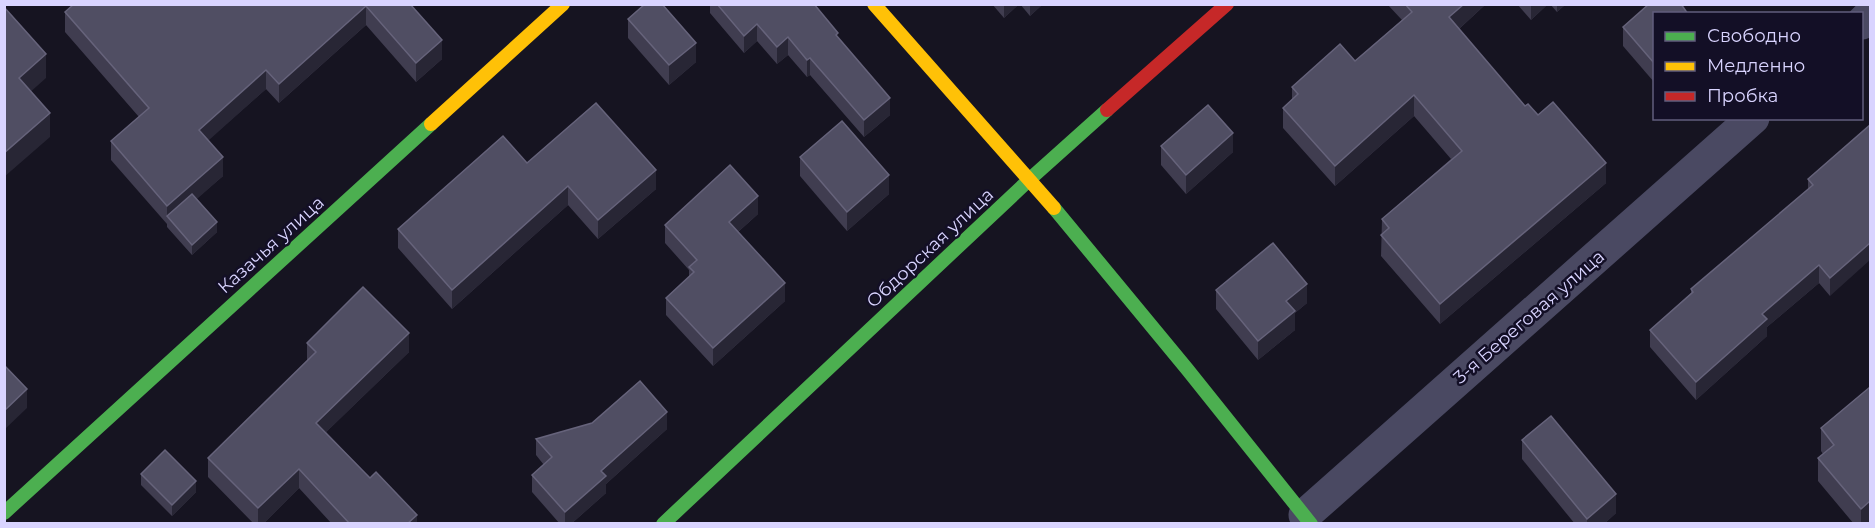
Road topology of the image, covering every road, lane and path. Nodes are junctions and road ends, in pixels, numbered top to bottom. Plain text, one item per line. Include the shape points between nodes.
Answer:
1 (563, 4) edge
2 (874, 4) edge
3 (1227, 4) edge
4 (1752, 120) edge
5 (1030, 179) junction
6 (4, 513) edge
7 (1308, 519) edge
8 (663, 524) edge

1 - 6 street, Казачья улица
2 - 5 street
3 - 5 street, Обдорская улица
4 - 7 street, 3-я Береговая улица
5 - 7 street
5 - 8 street, Обдорская улица

